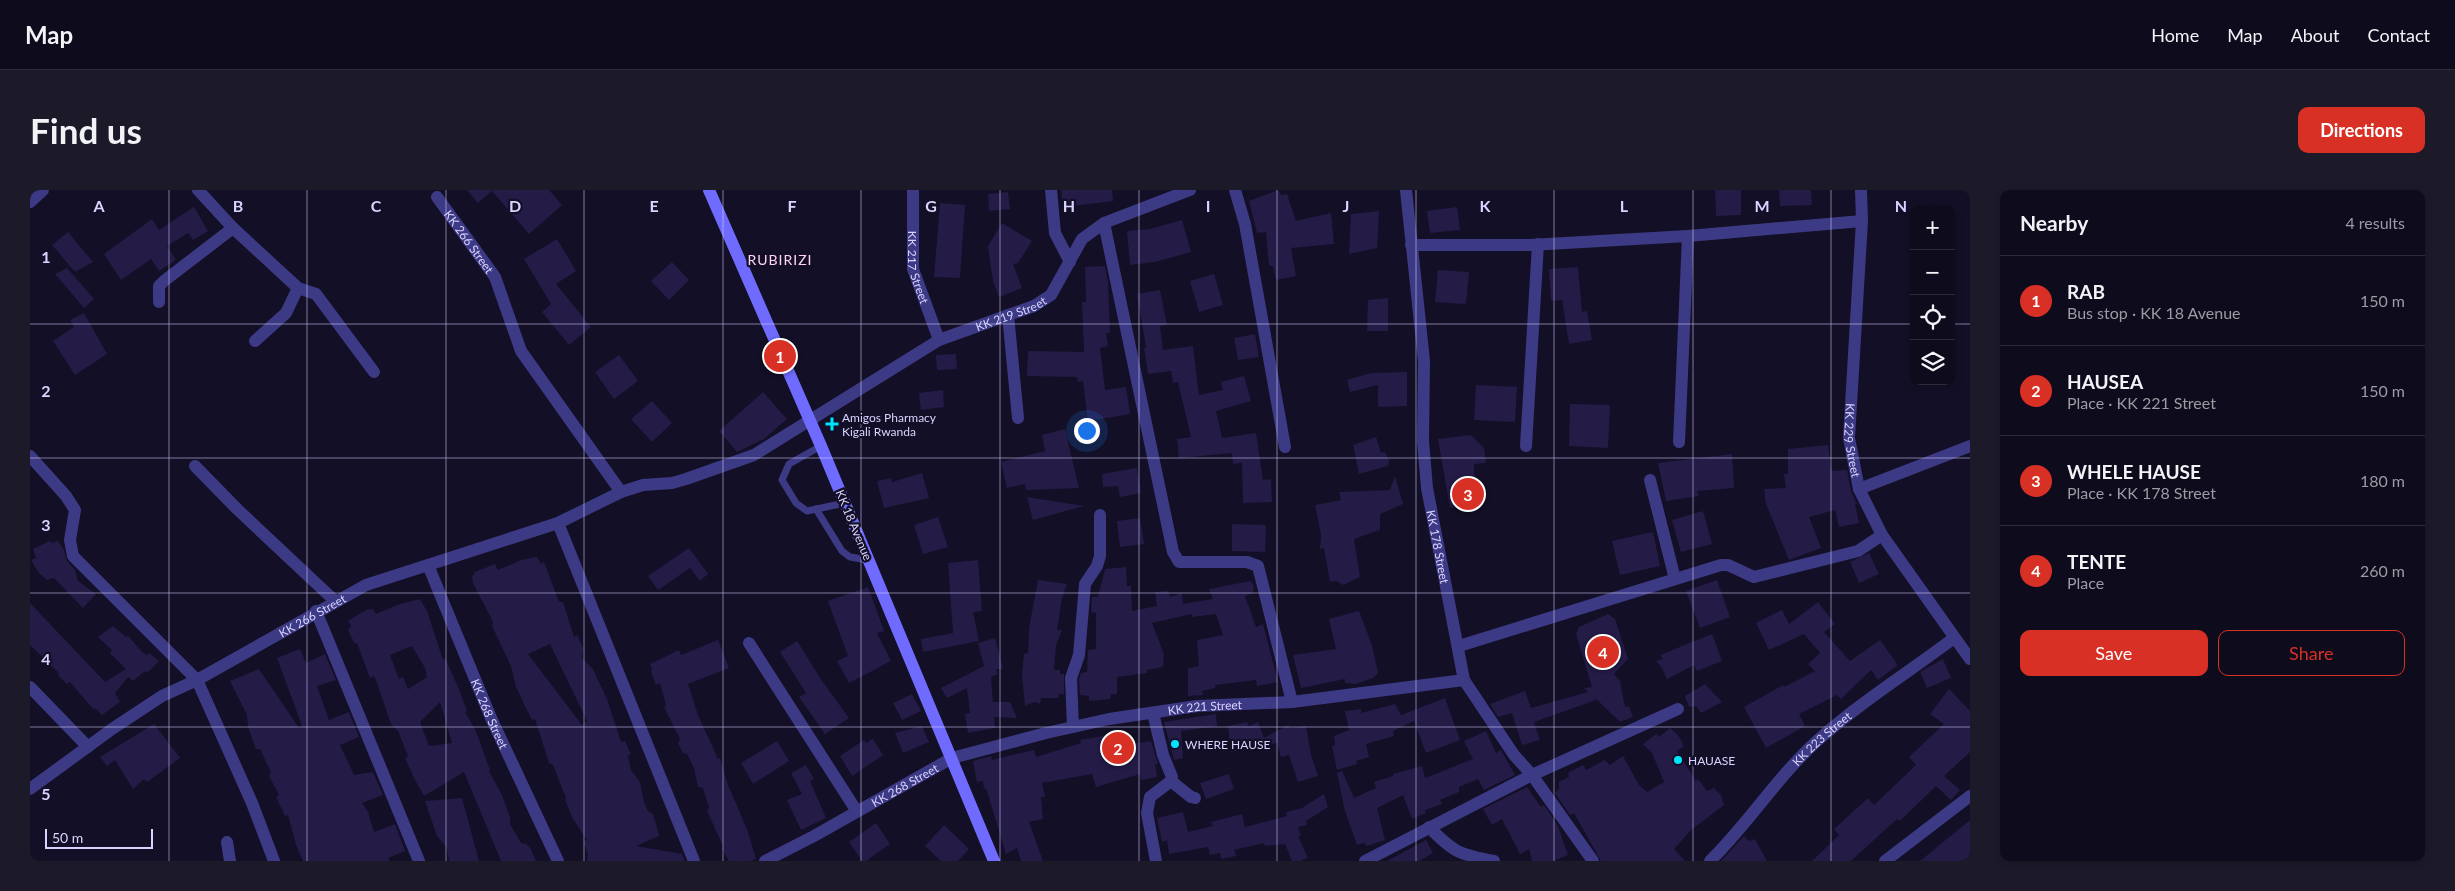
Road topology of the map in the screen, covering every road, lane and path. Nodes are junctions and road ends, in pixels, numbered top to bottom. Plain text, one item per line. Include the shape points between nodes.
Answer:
1 (43, 190) edge
2 (198, 190) edge
3 (709, 190) edge
4 (913, 190) edge
5 (1051, 190) edge
6 (1187, 190) edge
7 (1235, 190) edge
8 (1406, 190) edge
9 (1862, 190) edge
10 (437, 197) dead end
11 (30, 202) edge
12 (1862, 221) junction
13 (1104, 223) junction
14 (233, 228) junction
15 (1688, 236) junction
16 (1538, 244) junction
17 (1411, 245) junction
18 (1070, 262) junction
19 (298, 288) junction
20 (159, 302) dead end
21 (1008, 315) junction
22 (939, 340) junction
23 (255, 341) dead end
24 (374, 372) dead end
25 (1018, 418) dead end
26 (809, 419) junction
27 (1679, 442) dead end
28 (820, 446) junction
29 (1526, 446) dead end
30 (1970, 446) edge
31 (1285, 447) dead end
32 (30, 456) edge
33 (195, 466) dead end
34 (1650, 480) dead end
35 (1859, 489) junction
36 (621, 492) junction
37 (844, 503) junction
38 (816, 509) junction
39 (1100, 515) dead end
40 (558, 523) junction
41 (1882, 534) junction
42 (868, 560) junction
43 (428, 565) junction
44 (1675, 579) junction
45 (335, 601) junction
46 (316, 611) junction
47 (1954, 638) junction
48 (749, 643) dead end
49 (1459, 646) junction
50 (1970, 659) edge
51 (196, 680) junction
52 (1464, 680) junction
53 (30, 687) edge
54 (1292, 702) junction
55 (1678, 709) dead end
56 (1153, 713) junction
57 (1073, 727) junction
58 (88, 747) junction
59 (952, 758) junction
60 (1532, 775) junction
61 (1171, 781) junction
62 (30, 790) edge
63 (1970, 796) edge
64 (1195, 798) dead end
65 (856, 810) junction
66 (1429, 828) junction
67 (226, 842) dead end
68 (230, 861) edge
69 (274, 861) edge
70 (419, 861) edge
71 (558, 861) edge
72 (694, 861) edge
73 (765, 861) edge
74 (994, 861) edge
75 (1156, 861) edge
76 (1365, 861) edge
77 (1494, 861) edge
78 (1593, 861) edge
79 (1710, 861) edge
80 (1885, 861) edge

1 - 11 street
2 - 14 street
3 - 26 main road, KK 18 Avenue
4 - 22 street, KK 217 Street via 913,269
5 - 18 street via 1054,233
6 - 13 street, KK 219 Street
7 - 31 street via 1245,224
8 - 17 street, KK 178 Street
9 - 12 street, KK 229 Street
10 - 36 street, KK 266 Street via 495,277 521,351
12 - 15 street
12 - 35 street, KK 229 Street via 1849,438
13 - 18 street, KK 219 Street via 1082,239
13 - 54 street via 1173,552 1179,562 1248,562 1258,566
14 - 19 street
14 - 20 street via 159,286
15 - 16 street
15 - 27 street
16 - 17 street
16 - 29 street
17 - 49 street, KK 178 Street via 1424,362 1423,441 1427,488
18 - 21 street, KK 219 Street via 1051,295 1034,306
19 - 23 street via 286,313
19 - 24 street via 316,294
21 - 22 street, KK 219 Street
21 - 25 street
22 - 26 street, KK 219 Street
26 - 28 main road, KK 18 Avenue
26 - 36 street, KK 266 Street via 754,454 686,479 643,485
28 - 37 main road, KK 18 Avenue
28 - 38 lane via 789,464 782,480 796,504 807,510
30 - 35 street
32 - 51 street via 75,510 70,540 73,556
33 - 45 street
34 - 44 street
35 - 41 street, KK 229 Street
36 - 40 street, KK 266 Street
37 - 38 lane
37 - 42 main road, KK 18 Avenue
38 - 42 lane via 842,551 850,557
39 - 57 street via 1100,556 1085,584 1079,655 1071,678
40 - 43 street, KK 266 Street
40 - 72 street
41 - 44 street via 1858,551 1754,577 1728,565 1720,565
41 - 47 street, KK 229 Street
42 - 59 main road, KK 18 Avenue
43 - 45 street, KK 266 Street via 366,585
43 - 71 street, KK 268 Street via 492,718
44 - 49 street
45 - 46 street, KK 266 Street
46 - 51 street, KK 266 Street
46 - 70 street
47 - 50 street, KK 229 Street
47 - 79 street, KK 223 Street via 1816,742
48 - 65 street, KK 268 Street
49 - 52 street, KK 178 Street
51 - 58 street, KK 266 Street via 162,696
51 - 69 street via 252,803
52 - 54 street, KK 221 Street
52 - 60 street, KK 178 Street via 1514,755
53 - 58 street
54 - 56 street, KK 221 Street via 1220,704
55 - 60 street
56 - 57 street, KK 221 Street
56 - 61 street
57 - 59 street, KK 221 Street
58 - 62 street, KK 266 Street
59 - 65 street, KK 268 Street
59 - 74 main road, KK 18 Avenue
60 - 66 street
60 - 78 street, KK 178 Street
61 - 64 street
61 - 75 street via 1150,797 1147,813
63 - 80 street
65 - 73 street, KK 268 Street
66 - 76 street
66 - 77 street via 1464,856
67 - 68 street

